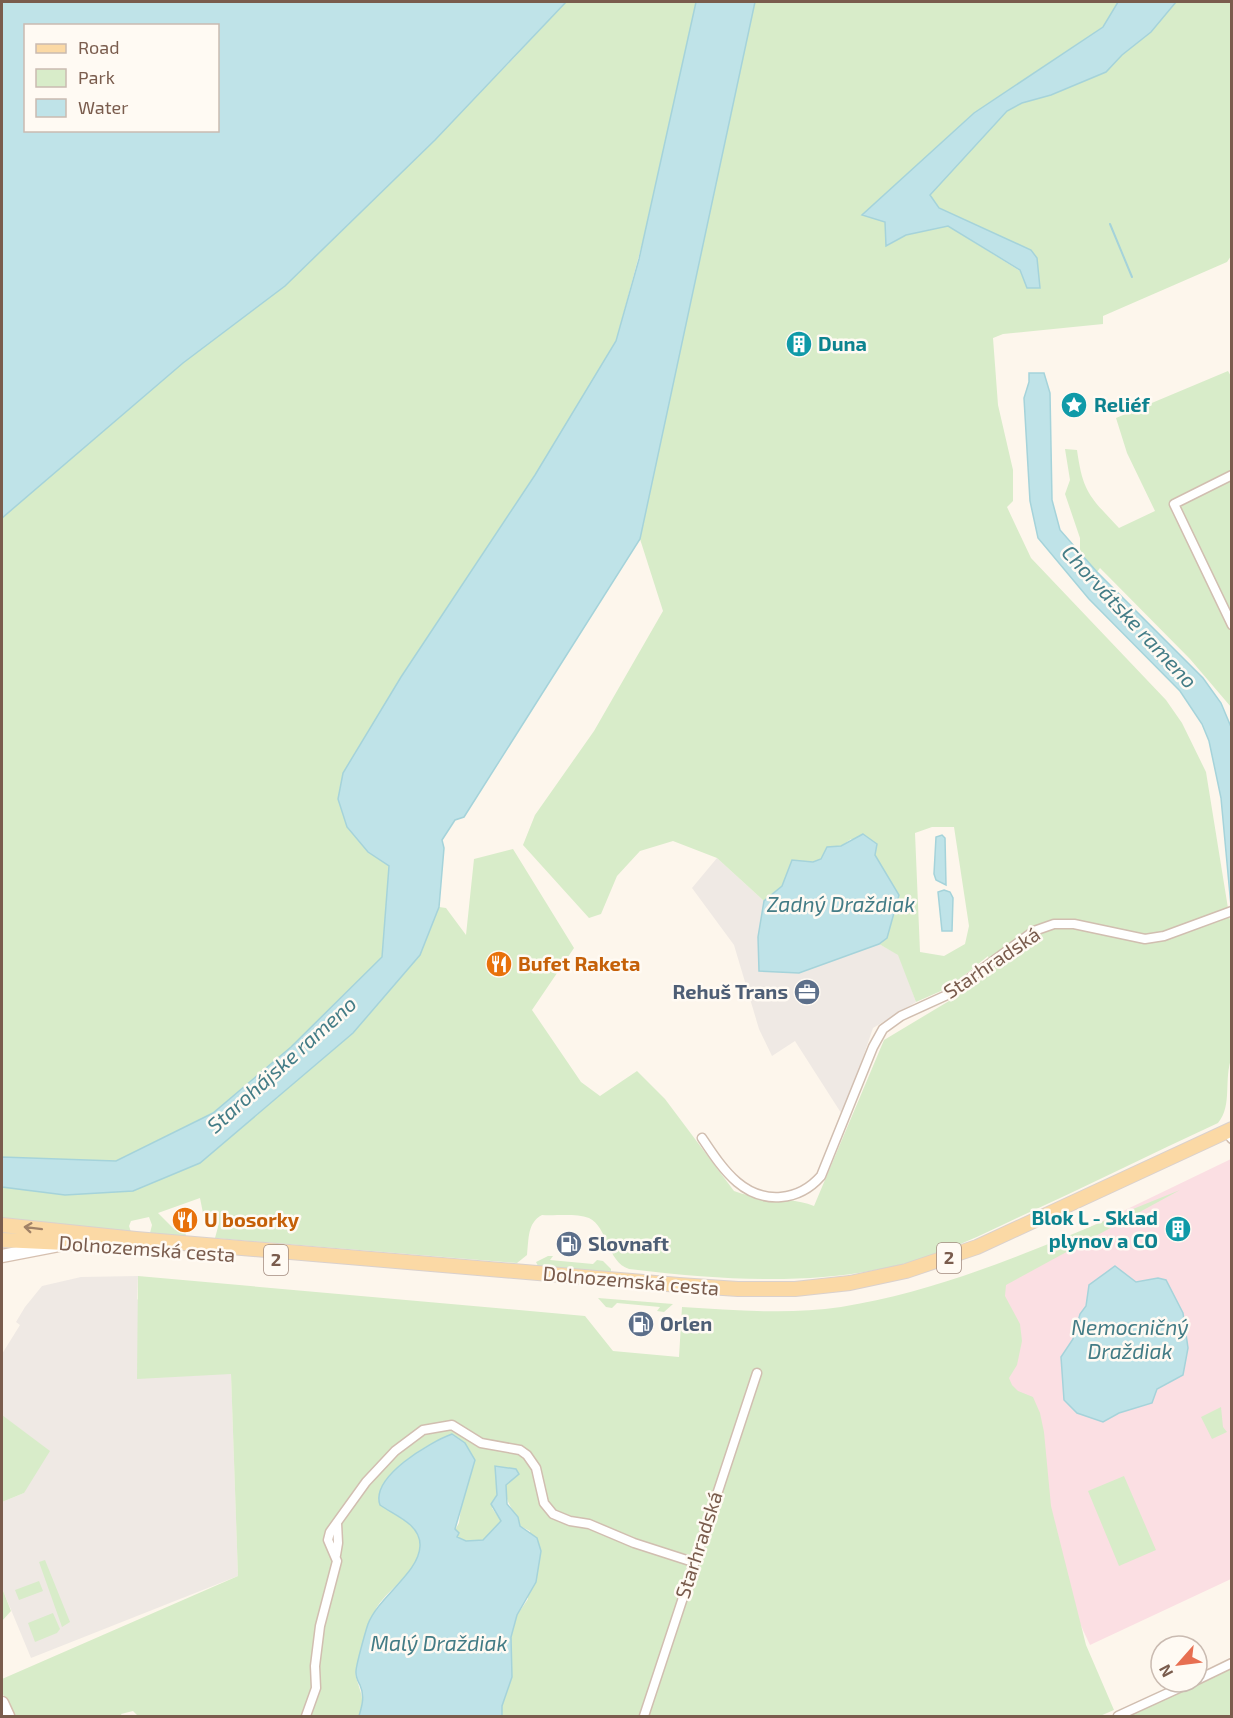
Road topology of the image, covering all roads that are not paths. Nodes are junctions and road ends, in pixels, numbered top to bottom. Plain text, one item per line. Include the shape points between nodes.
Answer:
1 (1232, 475) edge
2 (1232, 625) edge
3 (1230, 911) edge
4 (1230, 1130) edge
5 (702, 1138) dead end
6 (2, 1225) edge
7 (2, 1240) edge
8 (67, 1243) junction
9 (2, 1256) edge
10 (757, 1373) dead end
11 (693, 1562) junction
12 (1232, 1663) edge
13 (1209, 1674) edge
14 (1166, 1694) edge
15 (2, 1703) edge
16 (8, 1716) edge
17 (306, 1716) edge
18 (644, 1716) edge
19 (1118, 1716) edge

1 - 2 street via 1174,504
3 - 5 street, Starhradská via 1164,936 1145,939 1074,924 1054,924 1034,931 947,995 901,1016 883,1029 873,1047 821,1176 799,1195 782,1197 751,1190 732,1177
4 -> 6 main road, Dolnozemská cesta / 2 via 954,1256 881,1278 812,1288 756,1290 679,1285
4 - 8 main road, Dolnozemská cesta / 2 via 958,1263 882,1286 818,1296 717,1297
7 - 8 main road, Dolnozemská cesta / 2
8 - 9 main road
10 - 11 street, Starhradská
11 - 17 street via 554,1514 544,1503 536,1468 520,1450 481,1443 452,1425 423,1430 395,1451 366,1482 330,1532 328,1540 336,1555 335,1570 320,1626 316,1688
11 - 18 street, Starhradská
12 - 13 street
14 - 19 street
15 - 16 main road

